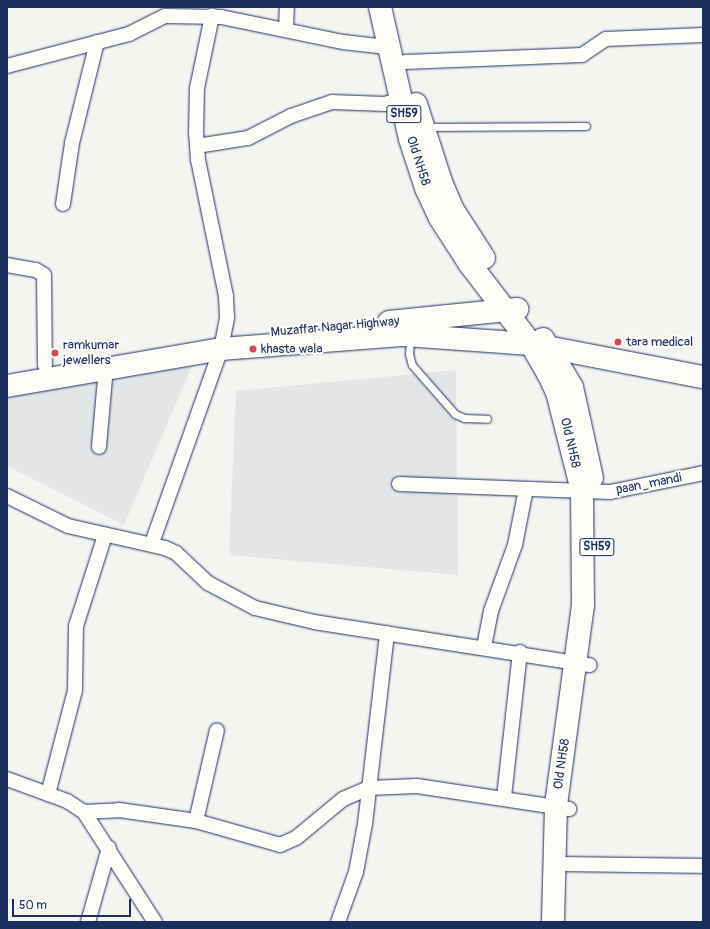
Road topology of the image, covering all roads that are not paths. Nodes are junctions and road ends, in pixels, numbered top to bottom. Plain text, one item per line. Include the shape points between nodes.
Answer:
1 (287, 7) edge
2 (380, 7) edge
3 (395, 7) edge
4 (212, 16) junction
5 (286, 30) junction
6 (703, 35) edge
7 (97, 42) junction
8 (387, 47) junction
9 (405, 62) junction
10 (7, 66) edge
11 (400, 99) junction
12 (586, 126) dead end
13 (423, 127) junction
14 (197, 146) junction
15 (63, 204) dead end
16 (7, 265) edge
17 (513, 310) junction
18 (410, 335) junction
19 (223, 342) junction
20 (540, 346) junction
21 (45, 365) junction
22 (106, 367) junction
23 (7, 373) edge
24 (703, 376) edge
25 (7, 386) edge
26 (487, 419) dead end
27 (98, 447) dead end
28 (703, 473) edge
29 (399, 484) dead end
30 (526, 489) junction
31 (588, 492) junction
32 (7, 497) edge
33 (105, 535) junction
34 (152, 543) junction
35 (387, 633) junction
36 (484, 647) junction
37 (520, 652) junction
38 (584, 664) junction
39 (217, 730) dead end
40 (7, 779) edge
41 (369, 788) junction
42 (48, 794) junction
43 (504, 797) junction
44 (563, 807) junction
45 (84, 812) junction
46 (196, 821) junction
47 (109, 848) junction
48 (567, 864) junction
49 (703, 866) edge
50 (88, 922) edge
51 (155, 922) edge
52 (338, 922) edge
53 (553, 922) edge
54 (568, 922) edge

1 - 5 street
2 - 8 main road, Old NH58 / SH59
3 - 9 main road, Old NH58 / SH59
4 - 5 street
4 - 7 street via 164,16 129,34
4 - 14 street via 197,88
5 - 8 street via 343,42
6 - 9 street via 606,39 582,55
7 - 10 street
7 - 15 street via 72,143
8 - 11 main road, Old NH58 / SH59
9 - 13 main road, Old NH58 / SH59
11 - 14 street via 385,104 332,102 291,116 248,138
11 - 17 main road, Old NH58 / SH59 via 426,188 440,218
12 - 13 lane
13 - 17 main road, Old NH58 / SH59 via 453,210
14 - 19 street via 226,296
16 - 21 street via 36,270 44,275
17 - 19 main road, Muzaffar Nagar Highway
17 - 20 main road, Old NH58 / SH59
18 - 19 main road, Muzaffar Nagar Highway
18 - 20 main road, Muzaffar Nagar Highway
18 - 26 lane via 409,354 412,365 454,414 464,418
19 - 21 main road, Muzaffar Nagar Highway
19 - 22 main road, Muzaffar Nagar Highway
19 - 34 street
20 - 24 main road, Muzaffar Nagar Highway
20 - 31 main road, Old NH58 / SH59 via 572,387
21 - 23 main road, Muzaffar Nagar Highway
22 - 25 main road, Muzaffar Nagar Highway
22 - 27 street
28 - 31 street, paan_mandi via 633,489
29 - 30 street, paan_mandi
30 - 31 street, paan_mandi
30 - 36 street via 515,545 491,611
31 - 38 main road, Old NH58 / SH59 via 583,605
32 - 33 street via 48,519
33 - 34 street
33 - 42 street via 76,626 75,690
34 - 35 street via 176,553 208,583 255,608 314,622
35 - 36 street
35 - 41 street
36 - 37 street
37 - 38 street
37 - 43 street
38 - 44 main road, Old NH58 / SH59
39 - 46 street
40 - 42 street
41 - 43 street via 417,786
41 - 46 street via 343,799 296,838 280,845
41 - 52 street via 356,872
42 - 45 street
43 - 44 street
44 - 48 main road, Old NH58 / SH59
44 - 53 main road, Old NH58 / SH59
45 - 46 street via 119,810
45 - 47 street
47 - 50 street
47 - 51 street
48 - 49 street
48 - 54 main road, Old NH58 / SH59

